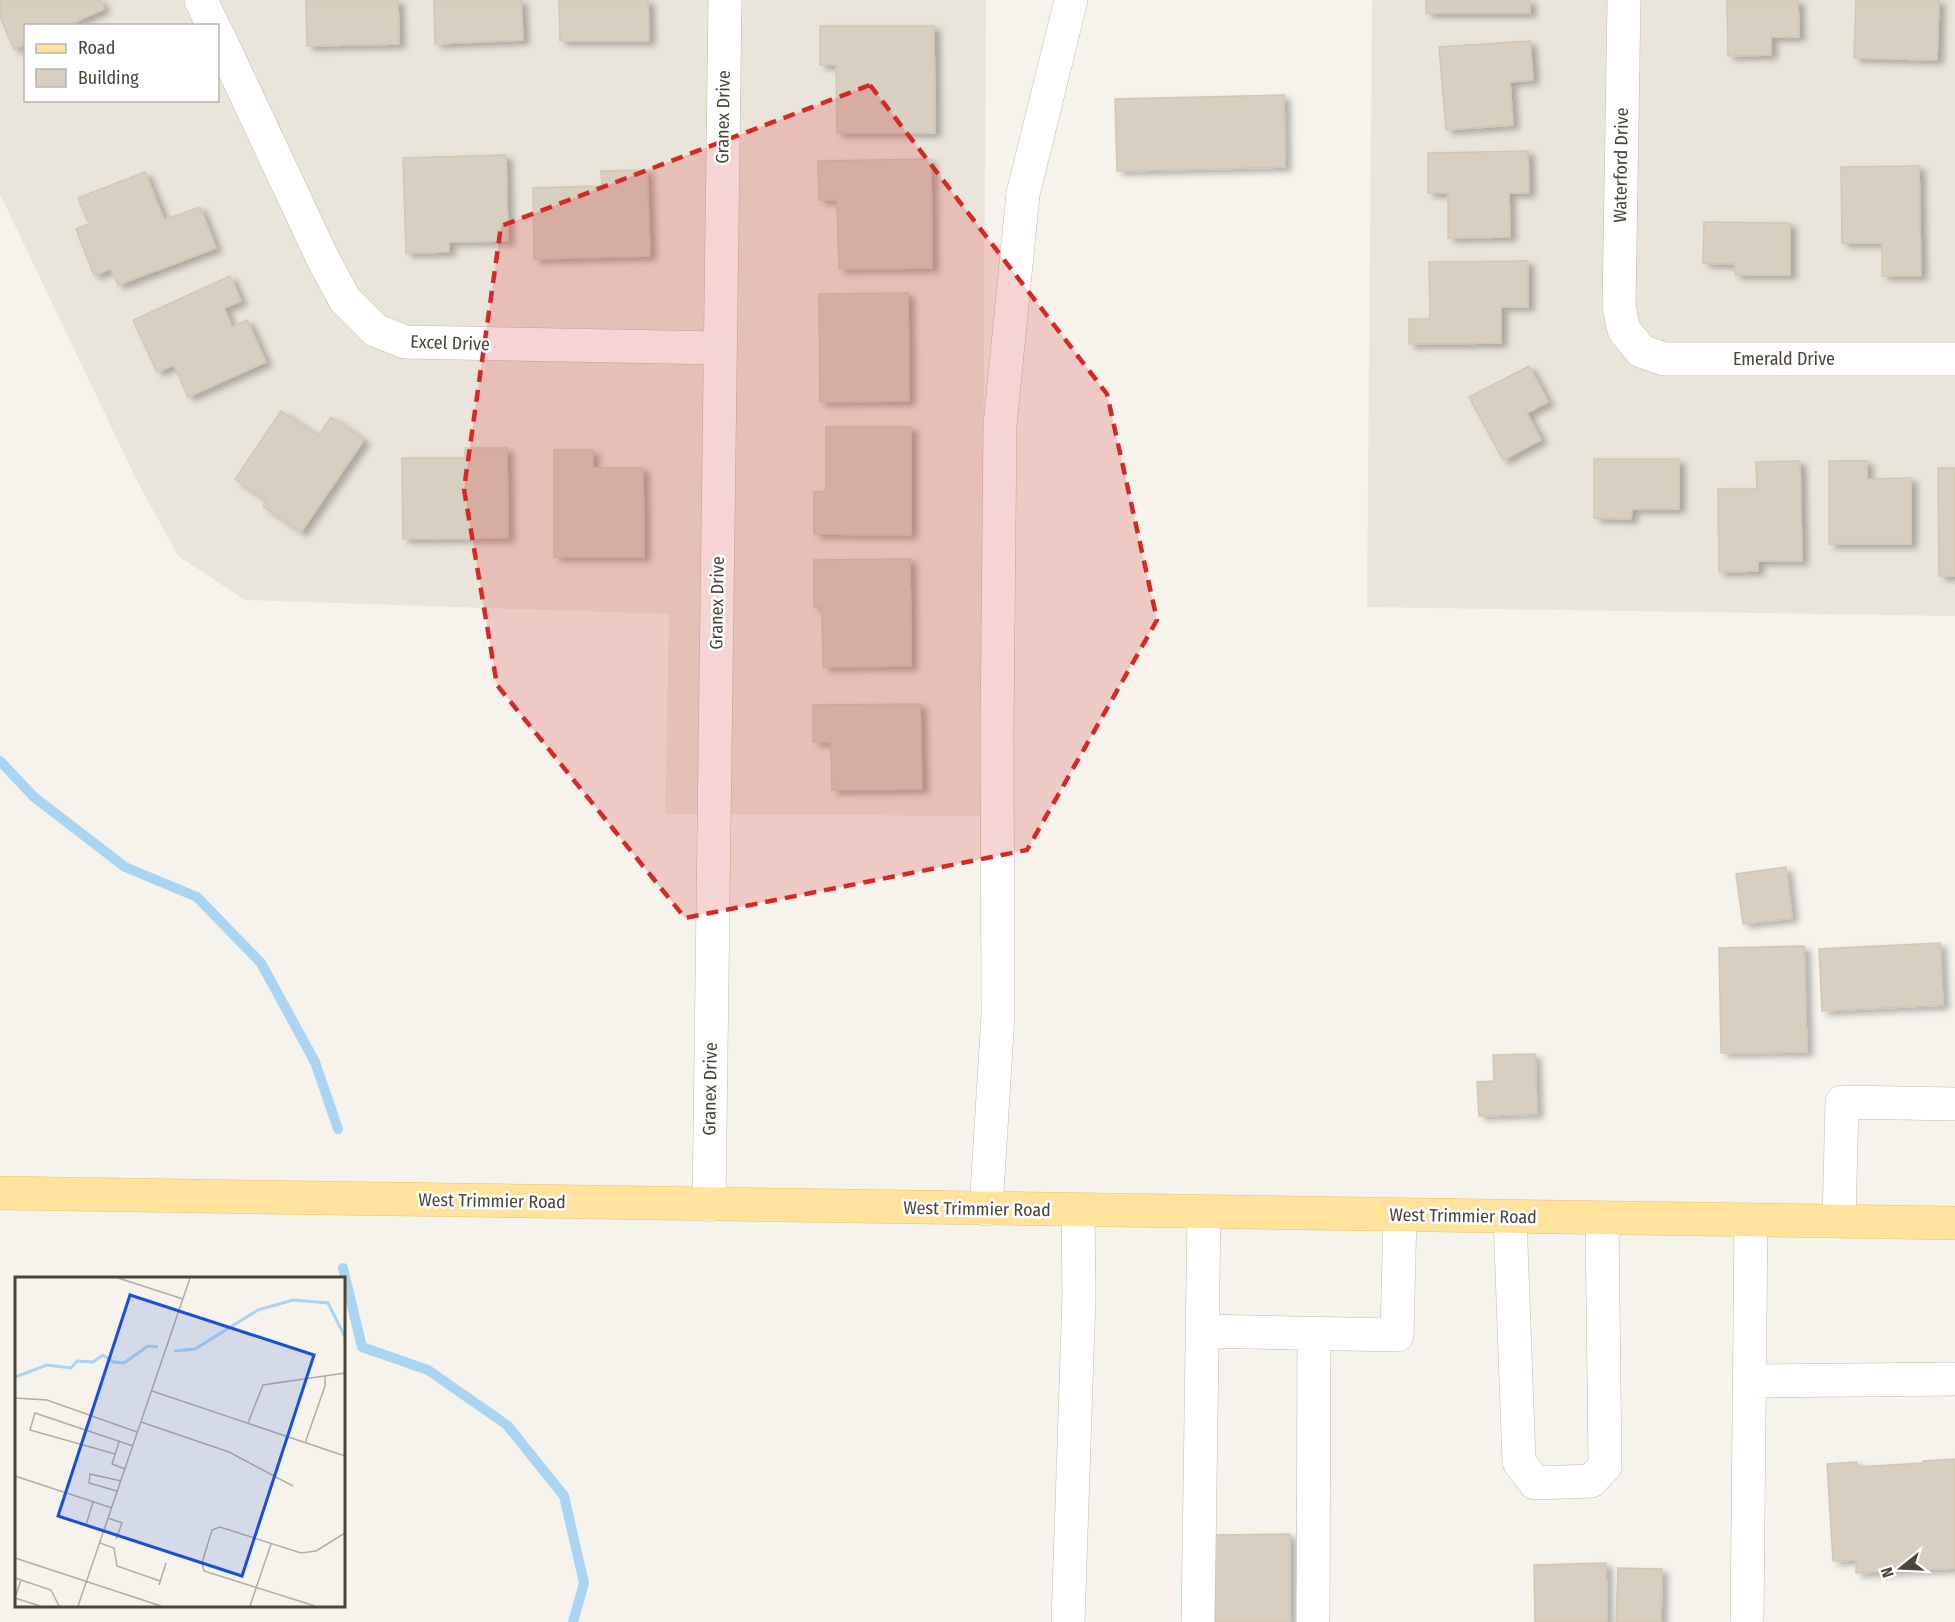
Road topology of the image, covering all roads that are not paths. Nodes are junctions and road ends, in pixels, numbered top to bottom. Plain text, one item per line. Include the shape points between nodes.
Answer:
1 (201, 0) edge
2 (725, 0) edge
3 (1071, 0) edge
4 (1624, 0) edge
5 (212, 24) edge
6 (219, 37) edge
7 (1624, 330) joint
8 (720, 348) junction
9 (1955, 359) edge
10 (1955, 1104) edge
11 (0, 1193) edge
12 (709, 1205) junction
13 (986, 1209) junction
14 (1078, 1210) junction
15 (1204, 1212) junction
16 (1400, 1215) junction
17 (1510, 1217) junction
18 (1602, 1218) junction
19 (1751, 1220) junction
20 (1839, 1221) junction
21 (1955, 1223) edge
22 (1202, 1331) junction
23 (1314, 1334) junction
24 (1954, 1379) edge
25 (1750, 1381) junction
26 (1068, 1622) edge
27 (1198, 1622) edge
28 (1313, 1622) edge
29 (1747, 1622) edge

1 - 5 street
2 - 8 street, Granex Drive
3 - 13 street via 1023,194 1000,425 998,1015
4 - 7 street, Waterford Drive via 1619,307
6 - 8 street, Excel Drive via 323,260 345,300 375,330 405,342
7 - 9 street, Emerald Drive via 1641,351 1664,359
8 - 12 street, Granex Drive
10 - 20 street via 1842,1102
11 - 12 main road, West Trimmier Road
12 - 13 main road, West Trimmier Road
13 - 14 main road, West Trimmier Road
14 - 15 main road, West Trimmier Road
14 - 26 street via 1079,1296
15 - 16 main road, West Trimmier Road
15 - 22 street
16 - 17 main road, West Trimmier Road
16 - 23 street via 1397,1335
17 - 18 main road, West Trimmier Road
17 - 18 street via 1519,1462 1535,1483 1591,1481 1605,1466
18 - 19 main road, West Trimmier Road
19 - 20 main road, West Trimmier Road
19 - 25 street
20 - 21 main road, West Trimmier Road
22 - 23 street
22 - 27 street
23 - 28 street
24 - 25 street
25 - 29 street

